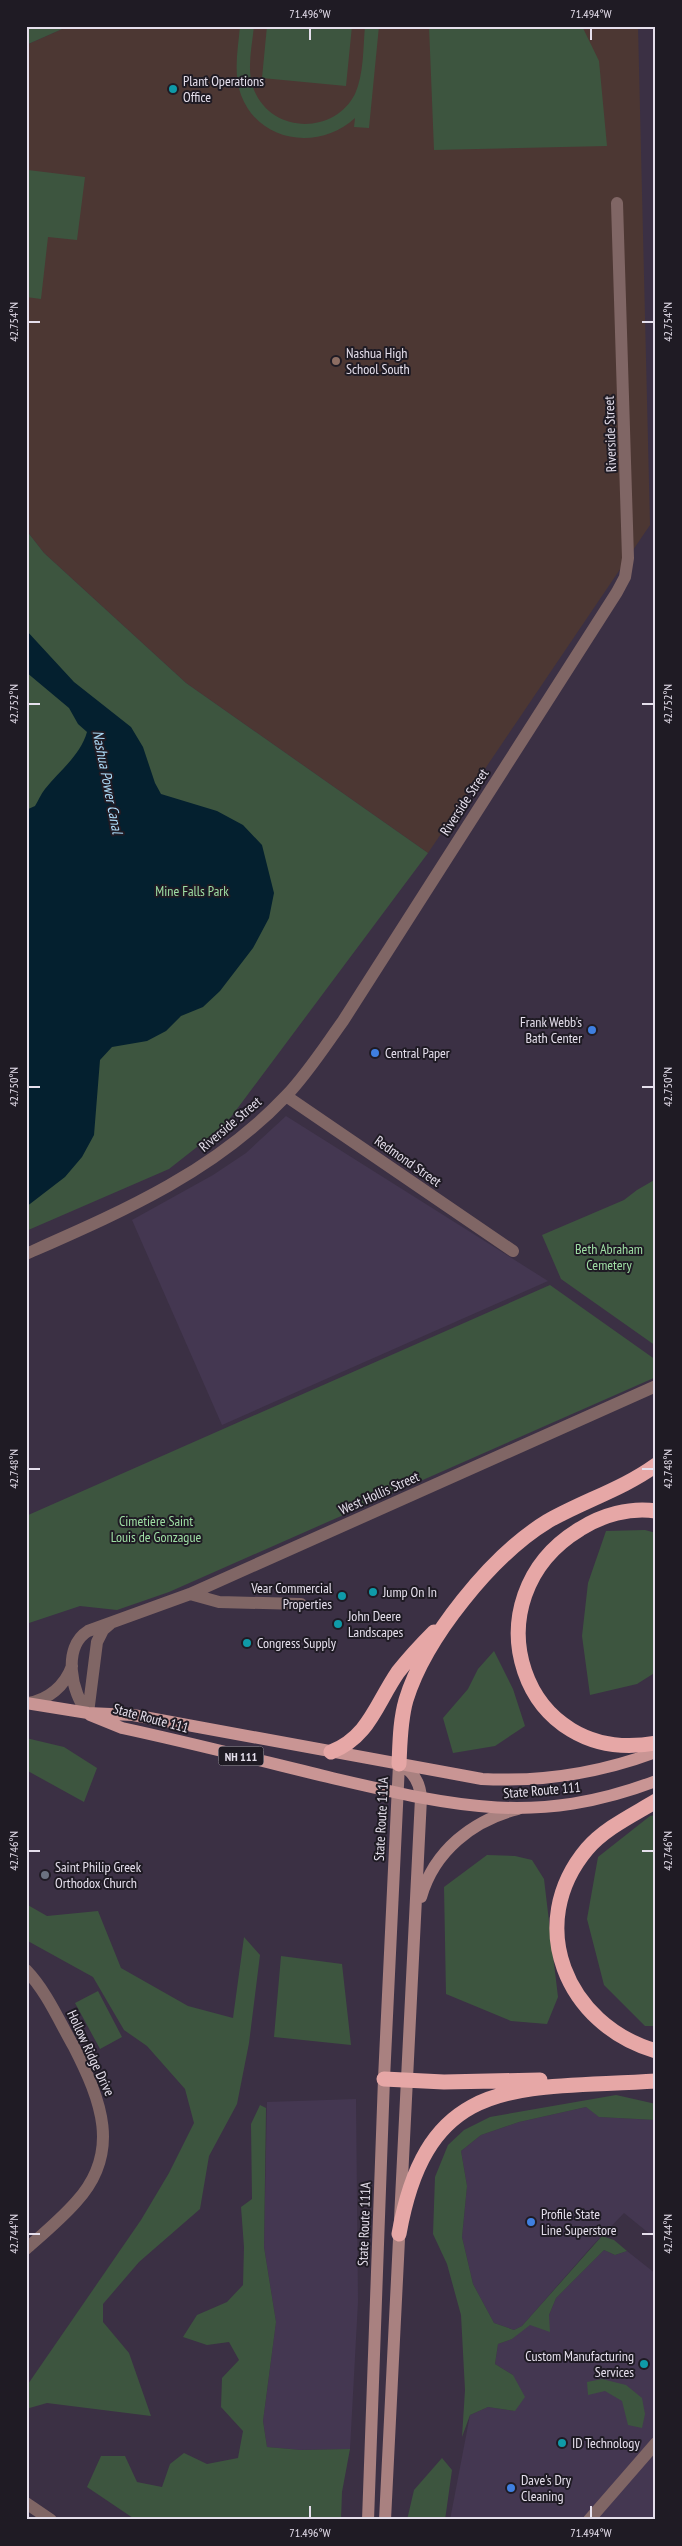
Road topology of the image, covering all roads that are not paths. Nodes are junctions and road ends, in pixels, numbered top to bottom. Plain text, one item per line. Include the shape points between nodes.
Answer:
1 (617, 203) dead end
2 (286, 1096) junction
3 (512, 1251) dead end
4 (26, 1254) edge
5 (656, 1386) edge
6 (656, 1465) edge
7 (656, 1511) edge
8 (190, 1594) junction
9 (300, 1604) dead end
10 (458, 1608) junction
11 (113, 1622) junction
12 (72, 1666) junction
13 (27, 1703) edge
14 (88, 1714) junction
15 (656, 1743) edge
16 (331, 1752) junction
17 (656, 1752) edge
18 (399, 1764) junction
19 (656, 1780) edge
20 (397, 1793) junction
21 (421, 1798) junction
22 (656, 1801) edge
23 (518, 1809) junction
24 (414, 1928) junction
25 (26, 1970) edge
26 (656, 2051) edge
27 (656, 2077) edge
28 (384, 2079) junction
29 (407, 2080) junction
30 (656, 2081) edge
31 (399, 2234) junction
32 (26, 2249) edge
33 (656, 2443) edge
34 (26, 2503) edge
35 (52, 2520) edge
36 (368, 2520) edge
37 (385, 2520) edge
38 (589, 2520) edge

1 - 2 street, Riverside Street via 628,518 625,577 343,1020
2 - 3 street, Redmond Street
2 - 4 street, Riverside Street via 239,1141 186,1178 112,1216
5 - 8 street, West Hollis Street
6 - 10 highway via 558,1516 521,1540 491,1567
7 - 15 highway via 627,1511 599,1519 558,1545 541,1564 525,1593 517,1637 522,1668 531,1689 564,1726 609,1744
8 - 9 street via 219,1602
8 - 11 street, West Hollis Street
10 - 16 highway via 403,1666 360,1735
10 - 18 highway via 411,1686 403,1716
11 - 12 street, West Hollis Street via 80,1637
11 - 14 street via 103,1630 97,1642
12 - 13 street, West Hollis Street via 64,1682 52,1694
12 - 14 street, West Hollis Street via 77,1694
13 - 14 main road, West Hollis Street / NH 111
14 - 16 main road, State Route 111 / NH 111 via 133,1715
14 - 20 main road, State Route 111 / NH 111 via 122,1728
16 - 18 main road, State Route 111 / NH 111
17 - 18 main road, State Route 111 / NH 111 via 596,1770 530,1779 463,1777
18 - 20 main road, State Route 111A
18 - 21 main road, State Route 111A via 416,1778
19 - 23 main road, State Route 111 / NH 111 via 590,1801
20 - 21 main road, State Route 111 / NH 111
20 - 28 main road, State Route 111A
21 - 23 main road, State Route 111 / NH 111 via 472,1807
21 - 24 main road, State Route 111A
22 - 26 highway via 588,1848 567,1880 560,1903 558,1927 564,1968 582,2003 606,2028
23 - 24 main road via 476,1826 442,1856 426,1880
24 - 29 main road, State Route 111A
25 - 32 street, Hollow Ridge Drive via 49,2001 90,2079 101,2110 103,2136 99,2164 88,2188
27 - 29 highway via 453,2082
28 - 29 highway
28 - 36 main road, State Route 111A
29 - 31 main road, State Route 111A
30 - 31 highway via 521,2090 492,2096 467,2108 447,2124 426,2151 410,2187
31 - 37 main road, State Route 111A
33 - 38 street
34 - 35 street

